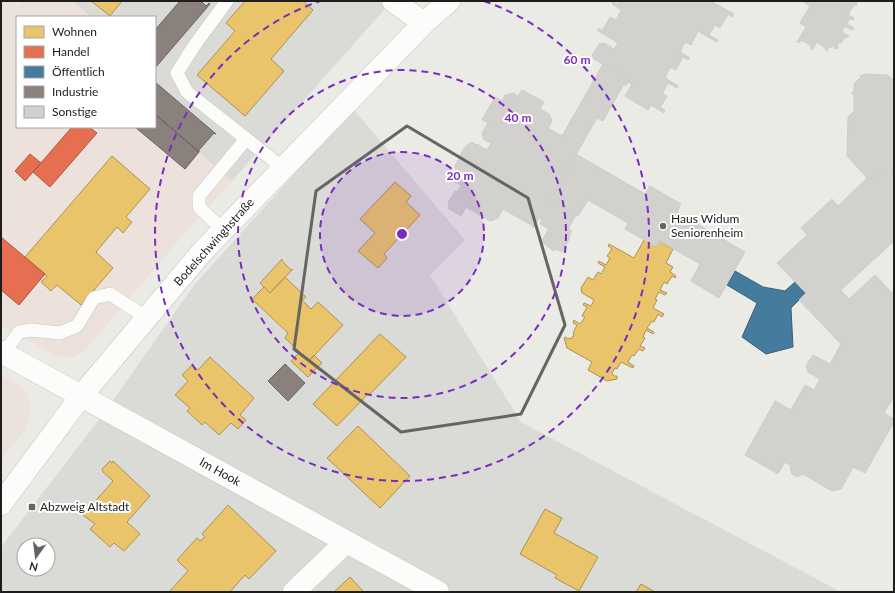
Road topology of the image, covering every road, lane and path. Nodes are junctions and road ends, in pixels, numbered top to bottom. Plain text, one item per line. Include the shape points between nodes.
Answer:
1 (227, 1) edge
2 (393, 1) edge
3 (449, 1) edge
4 (424, 23) junction
5 (246, 138) junction
6 (283, 168) junction
7 (223, 230) junction
8 (147, 318) junction
9 (2, 353) edge
10 (82, 395) junction
11 (1, 504) edge
12 (346, 542) junction
13 (294, 592) edge
14 (438, 592) edge

1 - 5 lane via 177,73 186,92
2 - 4 street
3 - 4 street, Bodelschwinghstraße
4 - 6 street, Bodelschwinghstraße
5 - 6 lane
5 - 7 lane via 199,196 199,207
6 - 7 street, Bodelschwinghstraße
7 - 8 street, Bodelschwinghstraße
8 - 9 lane via 110,294 94,298 77,326 60,333 31,330 19,332
8 - 10 street, Bodelschwinghstraße
9 - 10 street, Im Hook
10 - 11 street, Bodelschwinghstraße
10 - 12 street, Im Hook
12 - 13 street
12 - 14 street, Im Hook

